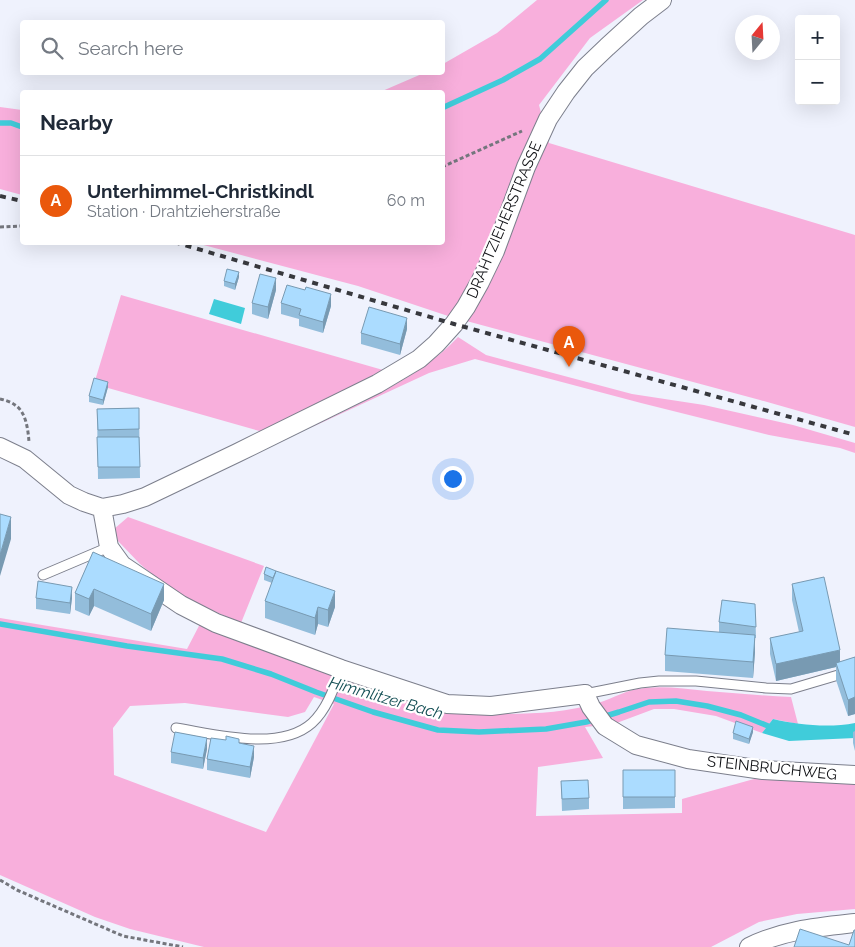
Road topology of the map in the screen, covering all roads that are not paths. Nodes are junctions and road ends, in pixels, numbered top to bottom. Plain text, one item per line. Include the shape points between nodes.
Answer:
1 (662, 0) edge
2 (0, 447) edge
3 (102, 508) junction
4 (109, 547) junction
5 (44, 575) dead end
6 (341, 669) junction
7 (855, 670) edge
8 (588, 701) junction
9 (176, 728) dead end
10 (855, 775) edge
11 (855, 922) edge
12 (749, 947) edge

1 - 3 street, DRAHTZIEHERSTRASSE via 585,68 548,119 480,282 454,324 436,344 377,384 146,497
2 - 3 street via 25,459 69,495
3 - 4 street
4 - 5 lane
4 - 6 street via 122,565 216,623
6 - 8 street via 447,704 491,706
6 - 9 lane via 322,711 301,731 255,740
7 - 8 lane via 791,688 696,681 640,682
8 - 10 street, STEINBRUCHWEG via 605,726 636,745 688,759 763,770
11 - 12 street via 781,934

